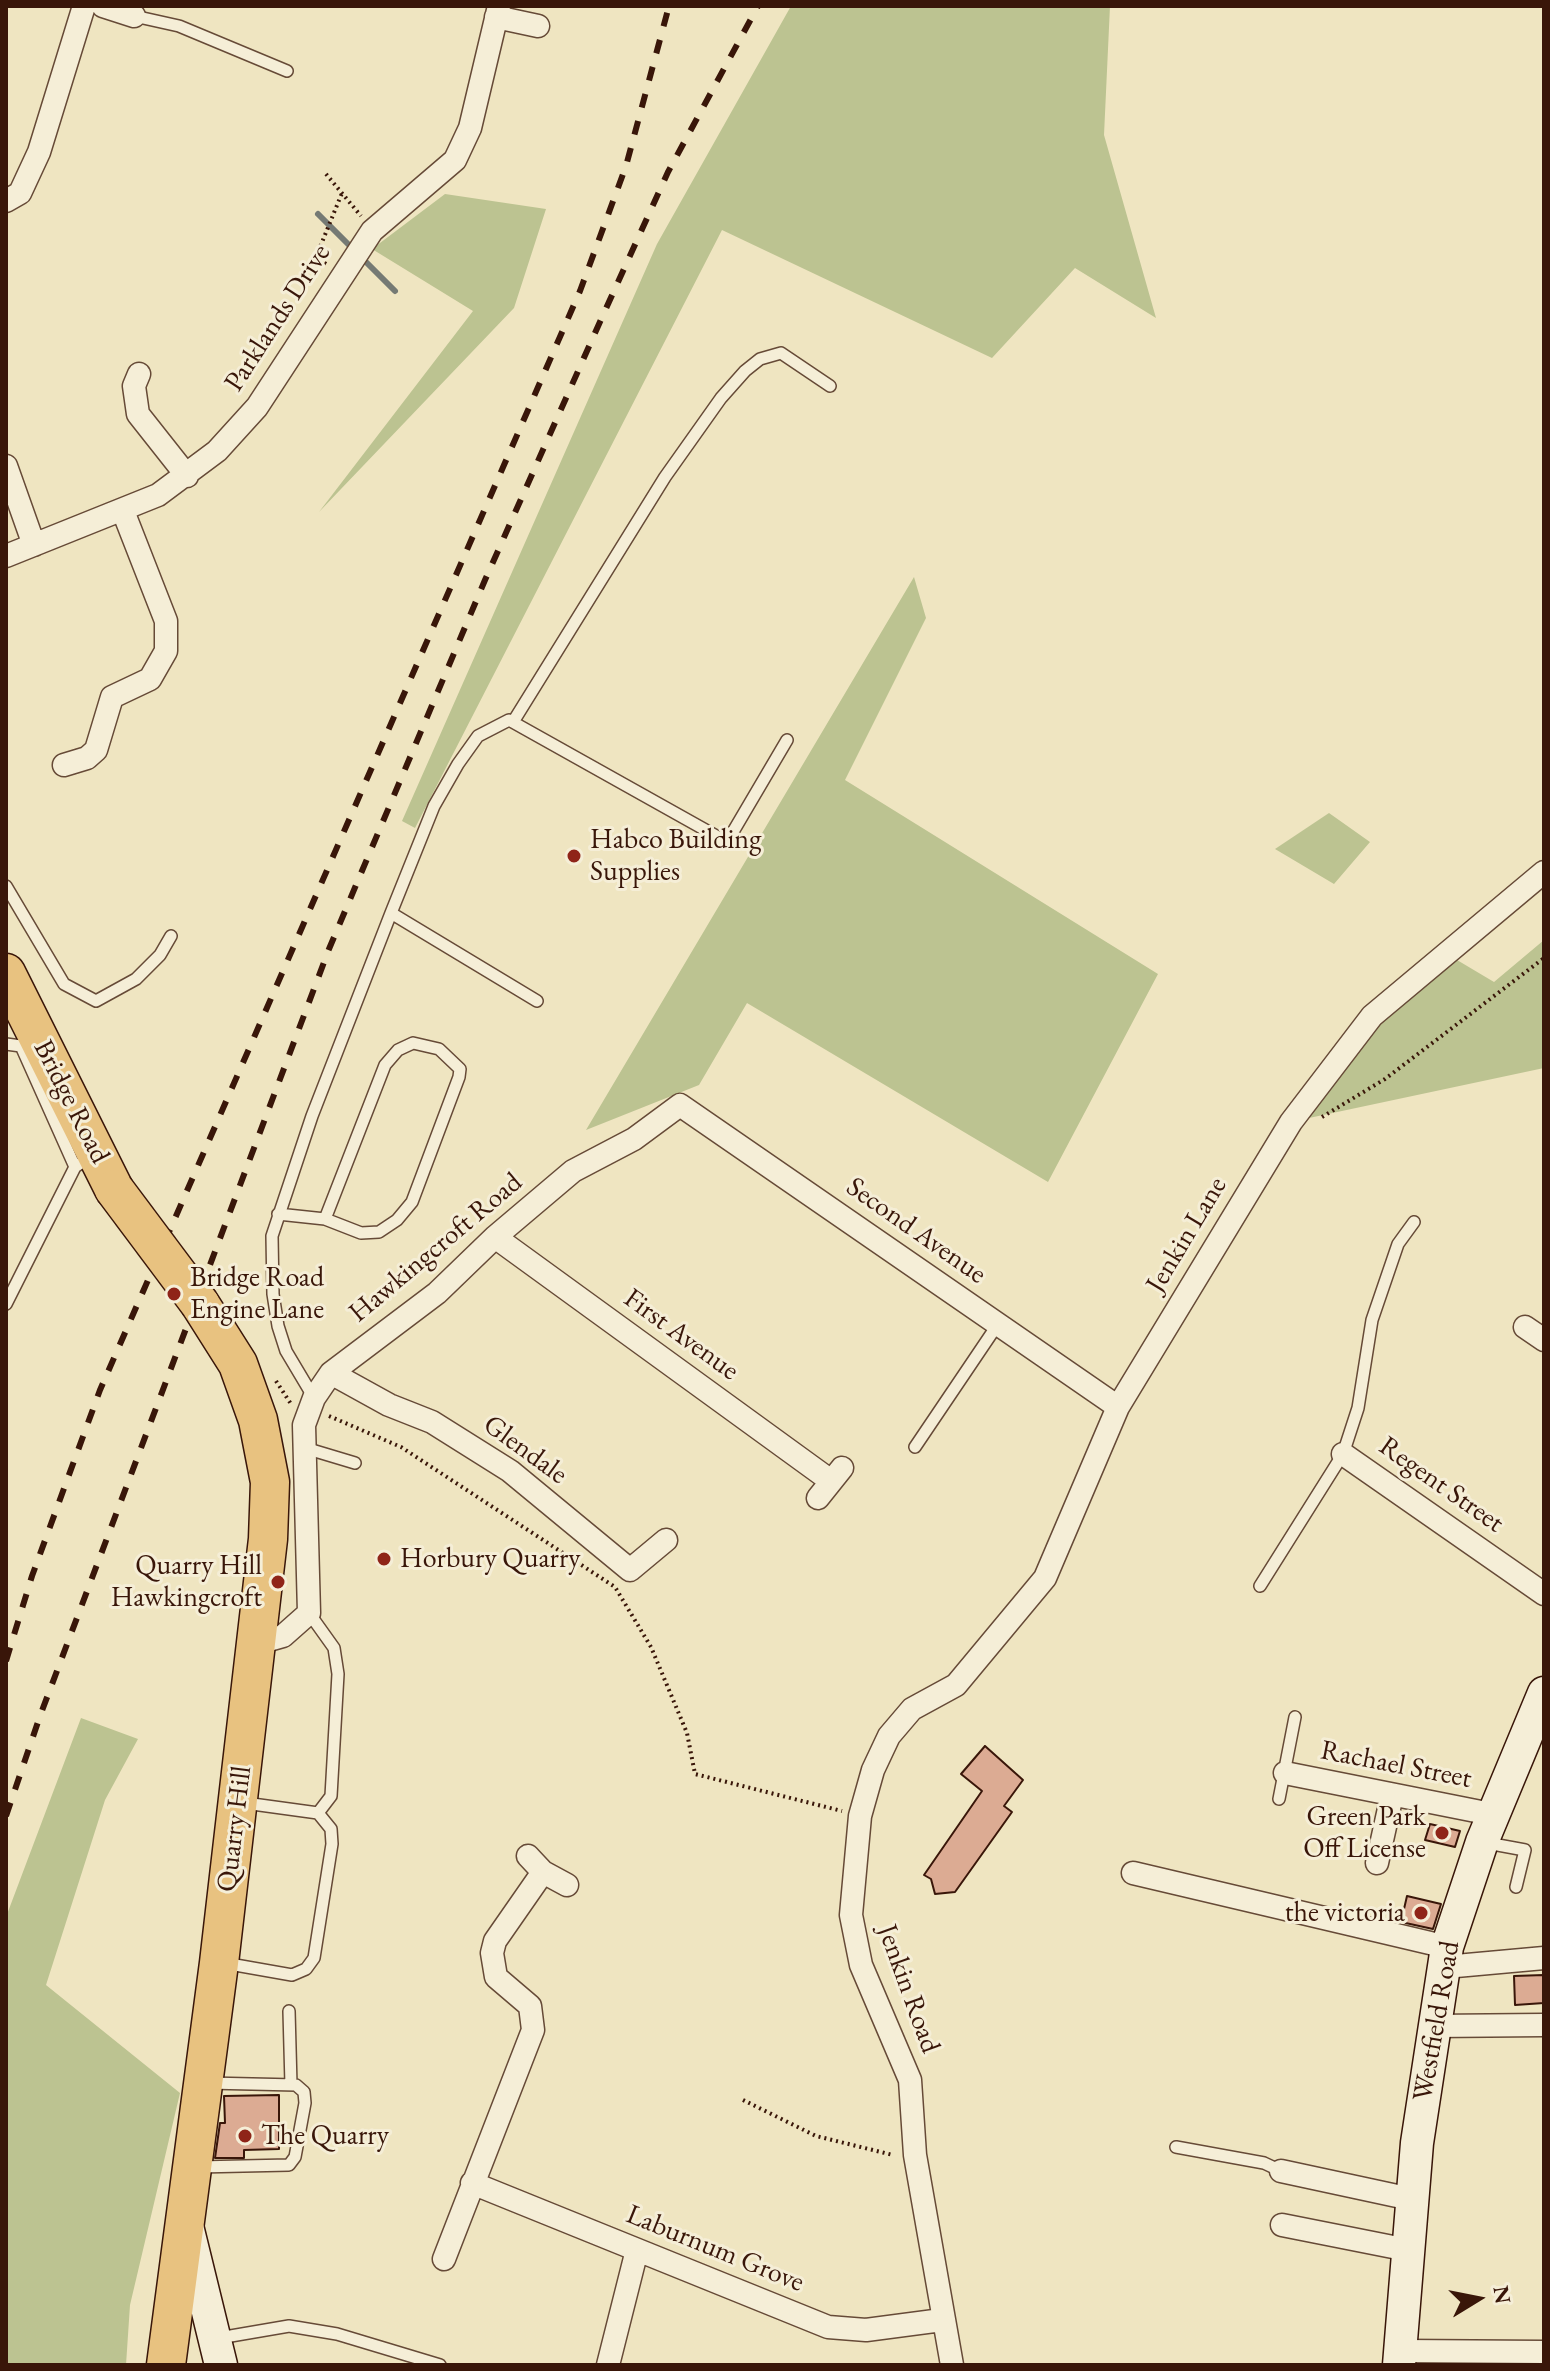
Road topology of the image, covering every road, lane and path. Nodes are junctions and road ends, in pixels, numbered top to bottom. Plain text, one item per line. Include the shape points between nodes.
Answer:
1 (84, 6) edge
2 (103, 6) edge
3 (497, 11) edge
4 (134, 16) joint
5 (538, 26) dead end
6 (287, 71) dead end
7 (326, 174) dead end
8 (342, 193) junction
9 (6, 201) edge
10 (372, 231) junction
11 (340, 276) junction
12 (139, 374) dead end
13 (830, 386) dead end
14 (6, 466) edge
15 (187, 476) junction
16 (123, 511) junction
17 (34, 545) junction
18 (6, 556) edge
19 (513, 722) junction
20 (787, 740) dead end
21 (64, 765) dead end
22 (1544, 872) edge
23 (6, 886) edge
24 (391, 913) junction
25 (171, 936) dead end
26 (1544, 958) edge
27 (6, 973) edge
28 (537, 1001) dead end
29 (6, 1044) edge
30 (680, 1105) joint
31 (1314, 1122) dead end
32 (86, 1160) junction
33 (278, 1214) junction
34 (325, 1219) junction
35 (1414, 1222) dead end
36 (495, 1237) junction
37 (6, 1304) edge
38 (200, 1304) joint
39 (998, 1324) junction
40 (1525, 1327) dead end
41 (1544, 1340) edge
42 (331, 1373) junction
43 (312, 1403) junction
44 (1118, 1407) junction
45 (915, 1447) dead end
46 (305, 1448) junction
47 (1343, 1454) junction
48 (355, 1463) dead end
49 (830, 1482) dead end
50 (666, 1540) dead end
51 (1260, 1586) dead end
52 (1544, 1594) edge
53 (309, 1613) junction
54 (255, 1644) junction
55 (956, 1685) joint
56 (1543, 1697) edge
57 (1295, 1717) dead end
58 (1285, 1773) junction
59 (1392, 1795) junction
60 (1279, 1799) dead end
61 (238, 1802) junction
62 (318, 1813) junction
63 (860, 1816) junction
64 (1489, 1828) junction
65 (1377, 1863) dead end
66 (1133, 1873) dead end
67 (567, 1885) dead end
68 (1516, 1887) dead end
69 (1446, 1957) junction
70 (1544, 1958) edge
71 (219, 1963) junction
72 (289, 2011) dead end
73 (1544, 2025) edge
74 (1433, 2026) junction
75 (204, 2083) junction
76 (291, 2085) junction
77 (743, 2100) dead end
78 (1176, 2147) dead end
79 (918, 2161) junction
80 (194, 2167) junction
81 (1281, 2171) joint
82 (472, 2183) junction
83 (1411, 2199) junction
84 (186, 2223) junction
85 (1282, 2225) dead end
86 (637, 2250) junction
87 (1408, 2250) junction
88 (444, 2259) dead end
89 (942, 2320) junction
90 (218, 2352) edge
91 (1544, 2352) edge
92 (1401, 2358) edge
93 (166, 2365) edge
94 (440, 2365) edge
95 (608, 2365) edge
96 (952, 2365) edge

1 - 9 street via 39,152 20,193
2 - 4 street
3 - 5 street, Parklands Drive
3 - 10 street, Parklands Drive via 470,128 455,160
4 - 6 lane via 179,26
7 - 8 path
8 - 10 path
8 - 11 path via 316,257
10 - 11 street, Parklands Drive
11 - 15 street, Parklands Drive via 257,407
12 - 15 street via 134,386 138,414
13 - 19 lane via 781,353 760,359 745,371 665,477
14 - 17 street
15 - 16 street, Parklands Drive
16 - 17 street, Parklands Drive
16 - 21 street via 166,621 166,651 150,679 112,697 96,750
17 - 18 street, Parklands Drive
19 - 20 lane via 727,842
19 - 24 lane via 478,736 458,764 434,806
22 - 44 street, Jenkin Lane via 1372,1016 1291,1122
23 - 25 lane via 64,984 96,1001 150,967
24 - 28 lane
24 - 33 lane
26 - 31 path via 1385,1079
27 - 32 highway, Bridge Road
29 - 32 lane via 21,1046
30 - 36 street, Hawkingcroft Road via 634,1139 573,1171
30 - 39 street, Second Avenue
32 - 37 lane
32 - 38 highway, Bridge Road, bridge
33 - 34 lane
33 - 43 lane via 272,1236 278,1326
34 - 34 lane via 361,1233 379,1232 412,1202 459,1077 460,1069 439,1049 413,1043 385,1065
35 - 47 lane, Regent Street via 1398,1244 1372,1320 1358,1408
36 - 42 street, Hawkingcroft Road via 437,1293
36 - 49 street, First Avenue
38 - 54 highway, Quarry Hill via 238,1364 258,1420 270,1482
39 - 44 street, Second Avenue
39 - 45 lane
40 - 41 street
42 - 43 street, Hawkingcroft Road
42 - 50 street, Glendale via 432,1422 510,1471 630,1570
43 - 46 street, Hawkingcroft Road via 304,1425
43 - 63 path via 401,1447 615,1587 651,1647 687,1733 695,1774
44 - 55 street, Jenkin Lane via 1045,1578
46 - 48 lane
46 - 53 street, Hawkingcroft Road
47 - 51 lane, Regent Street
47 - 52 street, Regent Street
53 - 54 street via 283,1636
53 - 62 lane via 334,1648 338,1674 331,1796
54 - 61 highway, Quarry Hill
55 - 63 street, Jenkin Road via 912,1709 889,1736
56 - 64 main road, Westfield Road
57 - 58 lane, Rachael Street
58 - 59 street, Rachael Street
58 - 60 lane, Rachael Street
59 - 64 street, Rachael Street
59 - 65 street
61 - 62 lane
61 - 71 highway, Quarry Hill
62 - 71 lane via 331,1829 332,1844 314,1958 292,1975
63 - 79 street, Jenkin Road via 851,1915 861,1965 910,2080
64 - 68 lane via 1525,1850
64 - 69 main road, Westfield Road
66 - 69 street
67 - 82 street via 535,1864 495,1941 496,1977 530,2006 533,2030
69 - 70 street
69 - 74 main road, Westfield Road
71 - 75 highway, Quarry Hill
72 - 76 lane
73 - 74 street
74 - 83 main road, Westfield Road
75 - 76 lane
75 - 80 highway, Quarry Hill
76 - 80 lane via 301,2087 305,2103 289,2165
77 - 79 path via 816,2136
78 - 81 lane via 1264,2163
79 - 89 street, Jenkin Road
80 - 84 highway, Quarry Hill
81 - 83 street
82 - 86 street, Laburnum Grove
82 - 88 street
83 - 87 main road, Westfield Road
84 - 90 main road, Quarry Hill
84 - 93 highway
85 - 87 street
86 - 89 street, Laburnum Grove via 828,2327 866,2330
86 - 95 street
87 - 92 main road, Westfield Road
89 - 96 street, Jenkin Road
90 - 94 lane via 289,2326 337,2334
91 - 92 street

